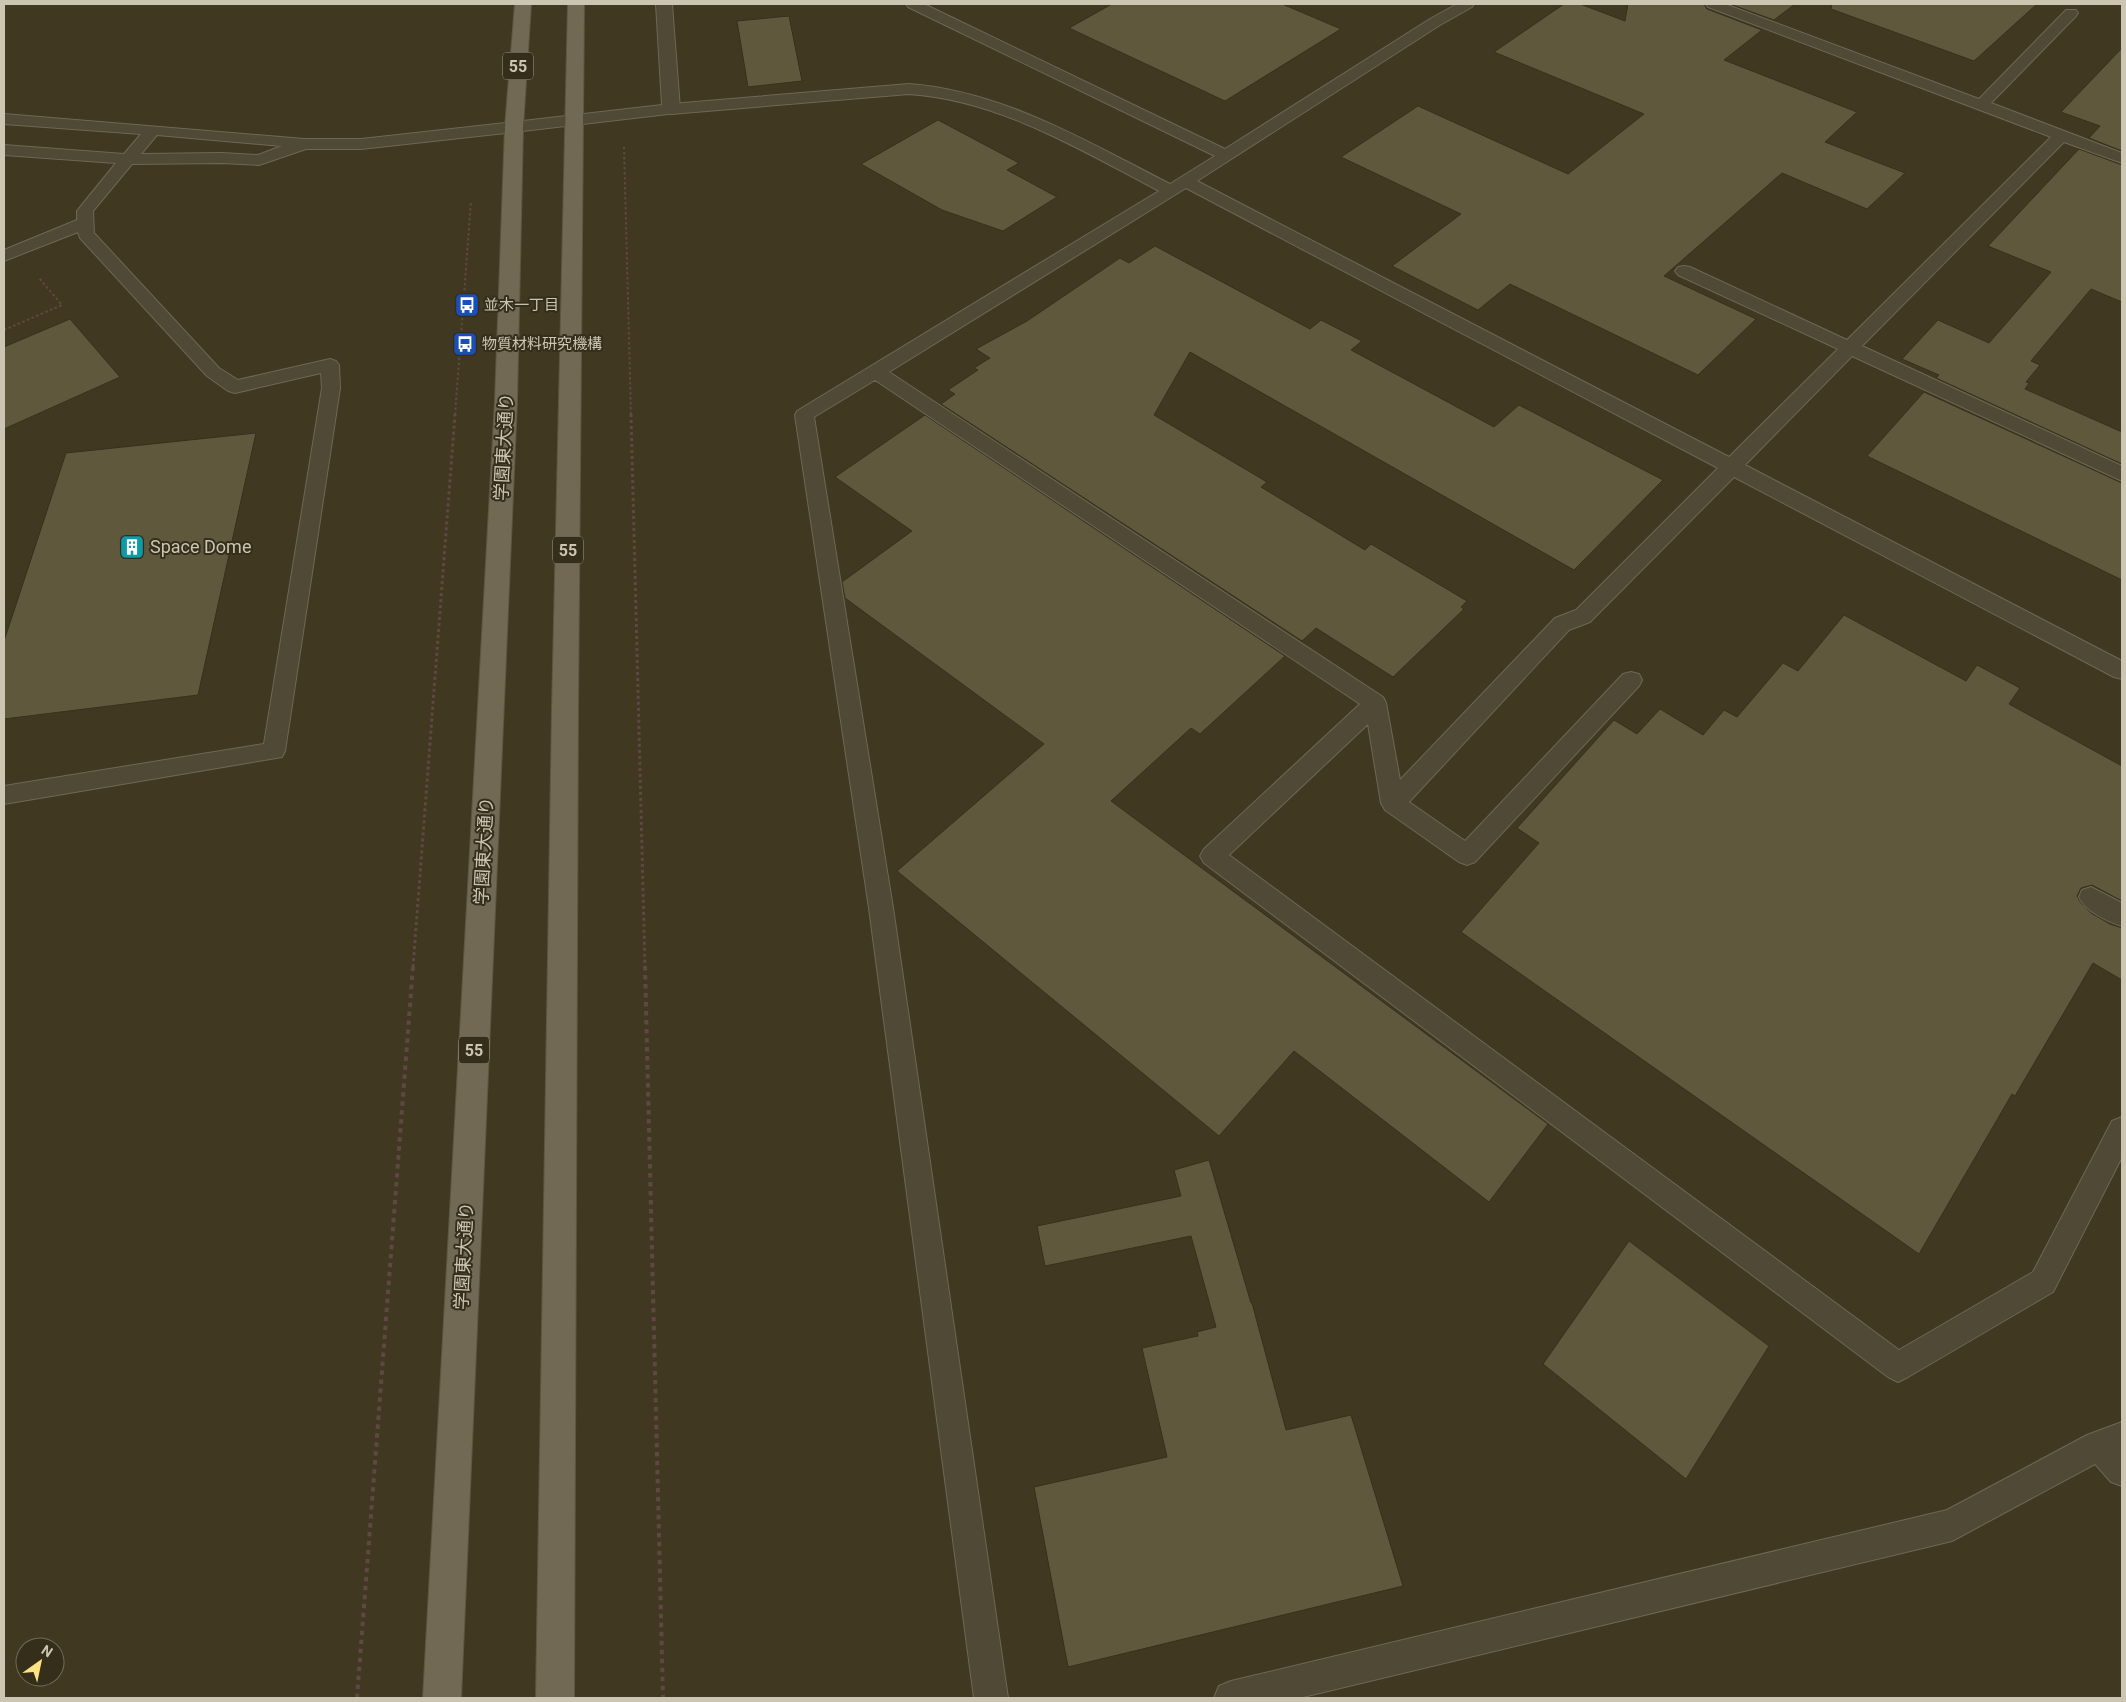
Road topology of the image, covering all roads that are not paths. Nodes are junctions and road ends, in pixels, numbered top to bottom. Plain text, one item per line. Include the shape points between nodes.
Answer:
1 (523, 4) edge
2 (576, 4) edge
3 (664, 4) edge
4 (914, 4) edge
5 (1467, 4) edge
6 (1713, 4) edge
7 (2071, 13) dead end
8 (1981, 105) junction
9 (671, 109) junction
10 (4, 119) edge
11 (574, 120) junction
12 (514, 127) junction
13 (153, 130) junction
14 (2062, 135) junction
15 (304, 144) junction
16 (4, 150) edge
17 (1227, 156) junction
18 (2122, 158) edge
19 (128, 159) junction
20 (1179, 186) junction
21 (84, 223) junction
22 (4, 256) edge
23 (1684, 271) dead end
24 (1851, 348) junction
25 (875, 371) junction
26 (1732, 467) junction
27 (2122, 474) edge
28 (2122, 671) edge
29 (1631, 680) dead end
30 (1375, 703) junction
31 (4, 795) edge
32 (1392, 804) junction
33 (2091, 897) dead end
34 (2122, 916) edge
35 (2122, 1130) edge
36 (2110, 1441) edge
37 (2122, 1471) edge
38 (442, 1698) edge
39 (555, 1698) edge
40 (991, 1698) edge
41 (1231, 1698) edge

1 - 12 main road, 学園東大通り / 55
2 - 11 main road, 55
3 - 9 street
4 - 17 lane
5 - 17 lane
6 - 8 lane
7 - 8 lane
8 - 14 lane
9 - 11 street
9 - 20 lane via 909,89 945,93 1054,130
10 - 13 lane
11 - 12 street
11 - 39 main road, 55
12 - 15 lane via 361,144
12 - 38 main road, 学園東大通り / 55 via 506,401
13 - 15 lane
13 - 19 lane
14 - 18 lane
14 - 24 lane
15 - 19 lane via 259,160
16 - 19 lane
17 - 20 lane
19 - 21 lane via 85,211
20 - 25 lane
20 - 26 lane
21 - 22 lane
21 - 31 lane via 86,234 212,372 235,387 330,365 331,388 274,751
23 - 24 lane
24 - 26 lane
24 - 27 lane
25 - 30 lane
25 - 40 lane via 804,415 881,908
26 - 28 lane
26 - 32 lane via 1583,616 1562,624
29 - 32 lane via 1467,855
30 - 32 lane
30 - 35 lane via 1212,856 1898,1367 2043,1282
33 - 34 lane
36 - 37 lane
36 - 41 lane via 1952,1525

